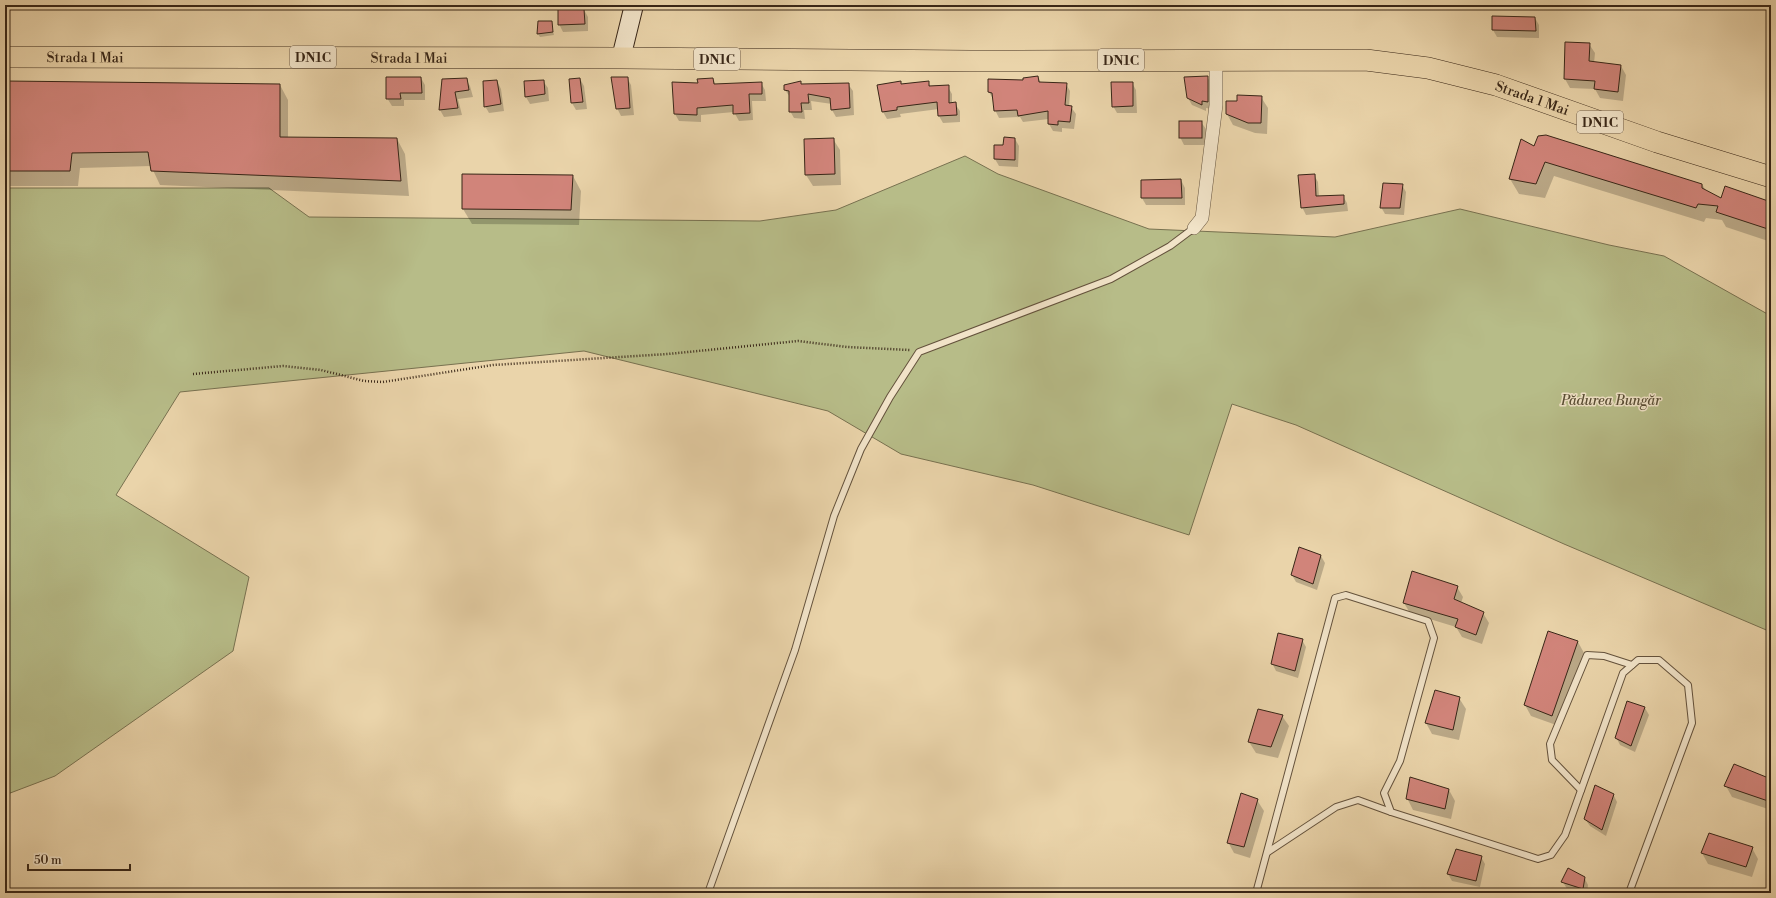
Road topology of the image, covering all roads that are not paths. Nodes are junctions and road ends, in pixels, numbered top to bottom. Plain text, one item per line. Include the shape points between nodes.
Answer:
1 (634, 5) edge
2 (5, 57) edge
3 (622, 58) junction
4 (1216, 60) junction
5 (1771, 177) edge
6 (1194, 228) joint
7 (1632, 665) junction
8 (1581, 790) junction
9 (1392, 812) junction
10 (1268, 852) junction
11 (708, 893) edge
12 (1256, 893) edge
13 (1629, 893) edge

1 - 3 main road
2 - 3 highway, Strada 1 Mai / DN1C
3 - 4 highway, Strada 1 Mai / DN1C via 970,62
4 - 5 highway, Strada 1 Mai / DN1C via 1366,60 1428,68 1496,85 1657,142
4 - 6 street via 1216,105 1202,218
6 - 11 lane via 1170,246 1111,279 919,352 861,449 834,516 795,650
7 - 8 lane via 1623,673
7 - 8 lane via 1604,656 1587,655 1550,744 1552,760
7 - 13 lane via 1638,660 1660,660 1688,685 1692,723
8 - 9 lane via 1566,835 1552,855 1538,858
9 - 10 lane via 1358,800 1336,807
9 - 10 lane via 1384,793 1400,762 1434,638 1428,621 1346,595 1335,598
10 - 12 lane

